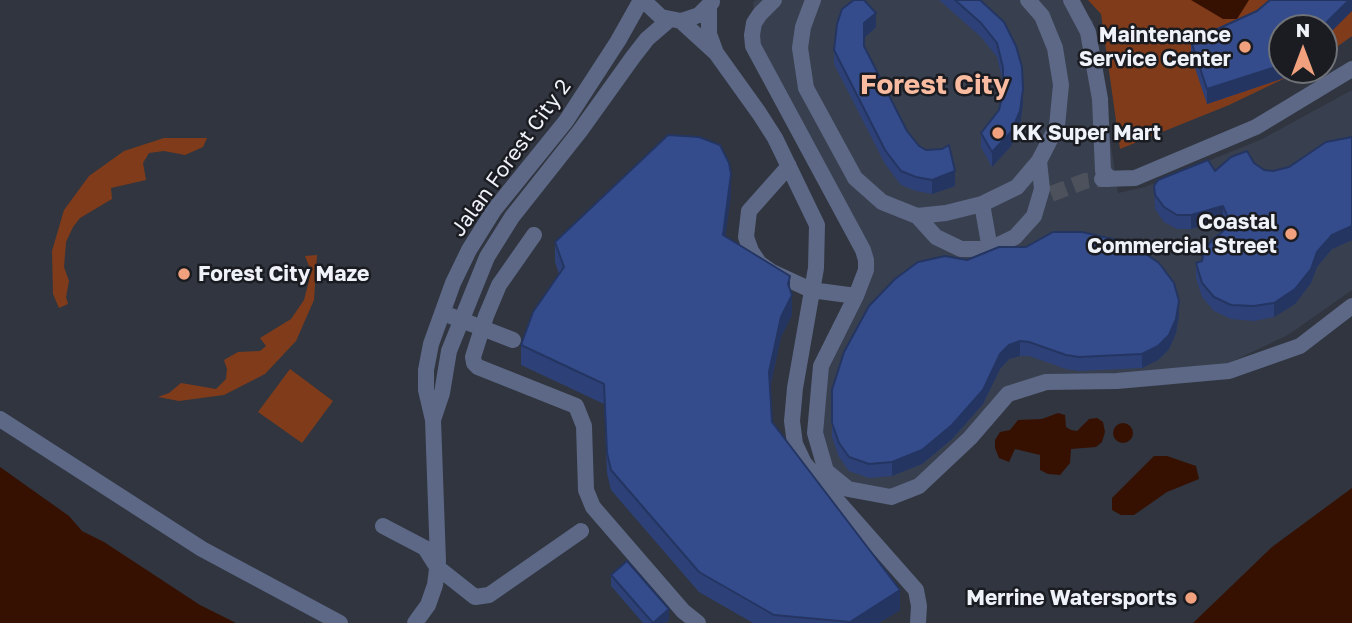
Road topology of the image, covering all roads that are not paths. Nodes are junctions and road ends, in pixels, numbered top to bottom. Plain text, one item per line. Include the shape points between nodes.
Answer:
1 (642, 0) edge
2 (774, 0) edge
3 (813, 0) edge
4 (1028, 0) edge
5 (1071, 0) edge
6 (711, 4) edge
7 (675, 20) junction
8 (716, 53) junction
9 (1352, 69) edge
10 (1038, 161) junction
11 (789, 166) junction
12 (982, 204) junction
13 (917, 216) junction
14 (534, 235) dead end
15 (990, 249) junction
16 (811, 290) junction
17 (856, 296) junction
18 (1352, 306) edge
19 (442, 313) junction
20 (461, 320) junction
21 (483, 328) junction
22 (513, 340) dead end
23 (0, 419) edge
24 (433, 420) junction
25 (383, 526) dead end
26 (581, 531) dead end
27 (438, 567) junction
28 (340, 623) edge
29 (415, 623) edge
30 (698, 623) edge
31 (918, 623) edge

1 - 7 street, Jalan Forest City 2 via 653,12
1 - 19 street, Jalan Forest City 2 via 566,121 494,210 464,261
2 - 17 street via 754,23 753,46 863,250 866,270
3 - 13 street via 800,48 806,88 855,178 882,202
4 - 10 street via 1042,16 1055,48 1061,85 1057,126
5 - 9 street via 1088,32 1100,99 1106,179 1135,178 1256,127
6 - 7 street, Jalan Forest City 2 via 693,18
6 - 8 street via 709,34
7 - 8 street
7 - 20 street, Jalan Forest City 2 via 633,57 512,217 487,257
8 - 11 street via 759,113
10 - 12 street via 1017,187
10 - 15 street via 1045,197 1015,237
11 - 16 street via 817,225
11 - 16 street via 749,211 746,237 759,263
12 - 13 street
12 - 15 street
13 - 15 street via 936,237 961,249
14 - 21 street via 499,285
16 - 17 street
16 - 31 street via 795,387 795,444 804,463 916,590
17 - 18 street via 821,366 815,433 826,471 849,489 891,497 919,486 970,438 1007,394 1046,382 1229,371 1300,346
19 - 20 street
19 - 24 street, Jalan Forest City 2 via 426,370
20 - 21 street
20 - 24 street, Jalan Forest City 2
21 - 22 street
21 - 30 street via 473,357 478,367 576,406 584,426 586,490 593,508
23 - 28 street via 202,550
24 - 27 street
25 - 27 street via 425,548
26 - 27 street via 489,595 475,597
27 - 29 street via 428,605

